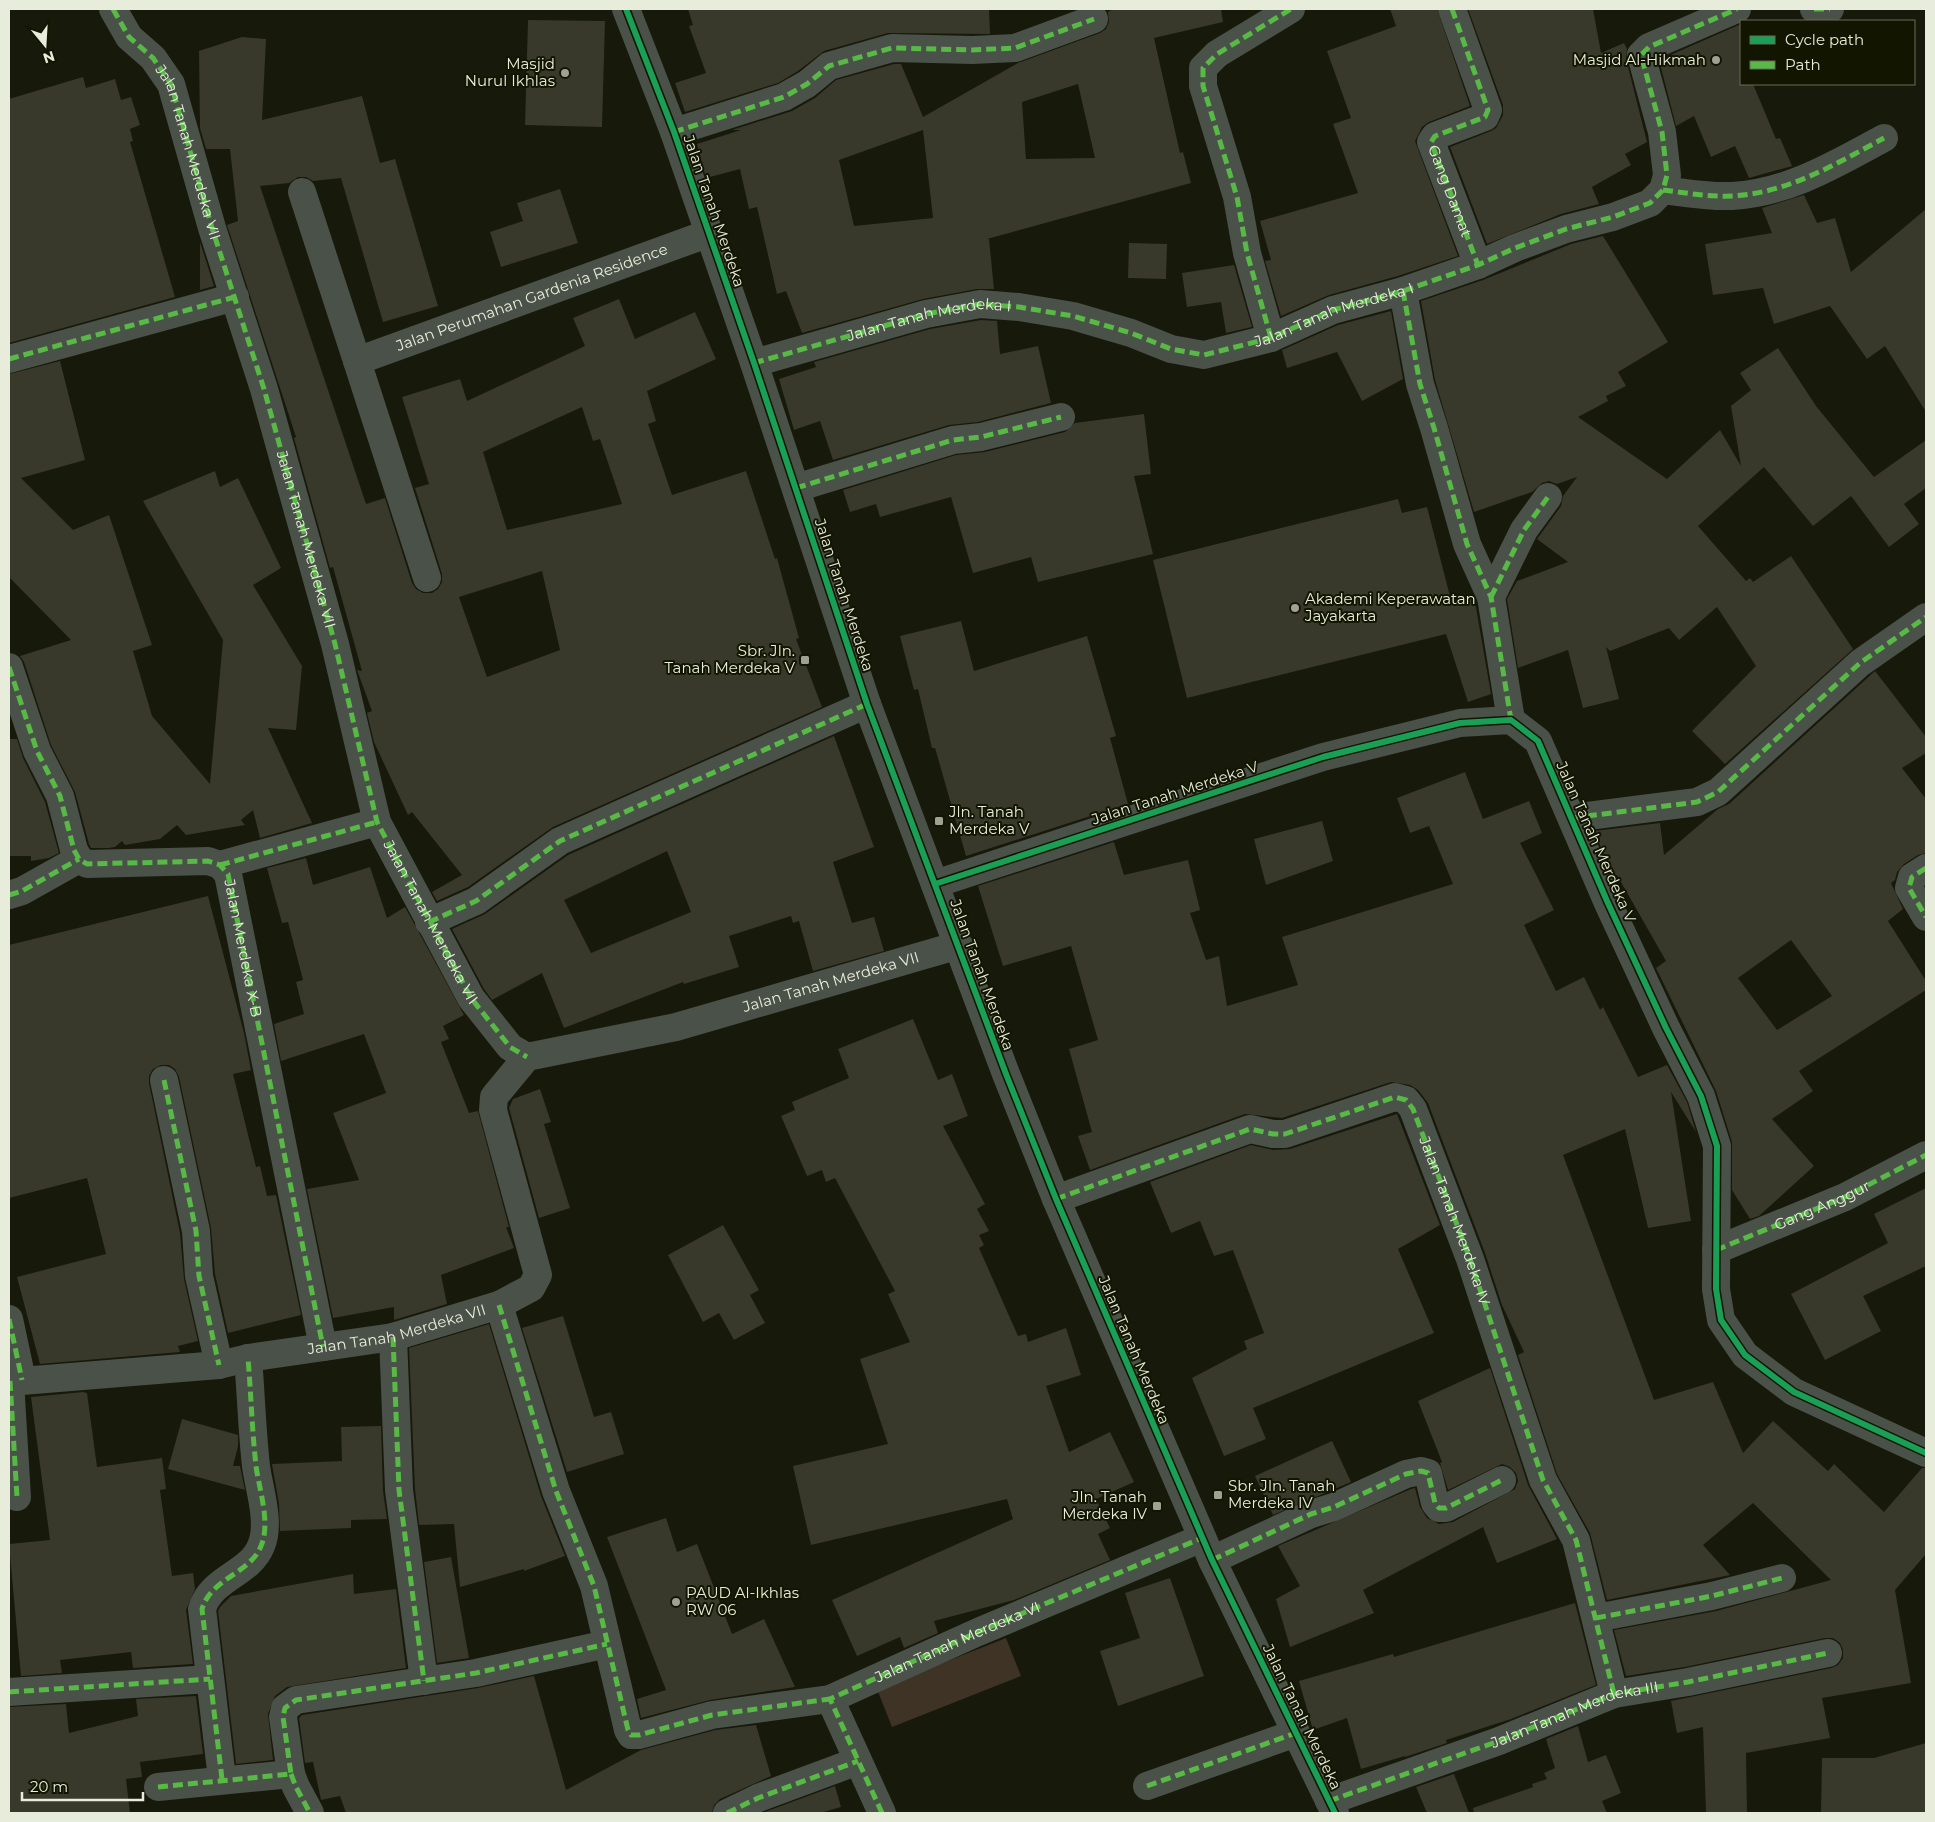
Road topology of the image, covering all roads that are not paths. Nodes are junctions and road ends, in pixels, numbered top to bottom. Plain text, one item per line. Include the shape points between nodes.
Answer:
1 (112, 9) edge
2 (626, 9) edge
3 (1291, 9) edge
4 (1452, 9) edge
5 (1737, 9) edge
6 (1814, 9) edge
7 (1830, 9) edge
8 (1094, 19) dead end
9 (674, 132) junction
10 (1884, 138) dead end
11 (1663, 190) junction
12 (302, 192) dead end
13 (707, 234) junction
14 (1478, 265) junction
15 (1403, 291) junction
16 (235, 297) junction
17 (1271, 338) junction
18 (9, 359) edge
19 (357, 361) junction
20 (754, 362) junction
21 (1062, 417) dead end
22 (796, 488) junction
23 (1548, 497) dead end
24 (427, 578) dead end
25 (1491, 597) junction
26 (1926, 616) edge
27 (9, 667) edge
28 (866, 704) junction
29 (1511, 720) junction
30 (1572, 818) junction
31 (377, 822) junction
32 (79, 860) junction
33 (220, 865) junction
34 (1926, 868) edge
35 (935, 884) junction
36 (9, 895) edge
37 (1926, 917) edge
38 (429, 922) junction
39 (959, 945) junction
40 (527, 1057) junction
41 (164, 1080) dead end
42 (1926, 1155) edge
43 (1056, 1199) junction
44 (1716, 1250) junction
45 (499, 1305) junction
46 (9, 1319) edge
47 (393, 1337) junction
48 (322, 1347) junction
49 (248, 1358) junction
50 (219, 1365) junction
51 (13, 1381) edge
52 (1926, 1453) edge
53 (1502, 1480) dead end
54 (17, 1496) dead end
55 (1207, 1549) junction
56 (1782, 1578) dead end
57 (1596, 1618) junction
58 (608, 1644) junction
59 (1828, 1653) dead end
60 (210, 1679) junction
61 (424, 1681) junction
62 (9, 1692) edge
63 (1614, 1694) junction
64 (830, 1699) junction
65 (1296, 1733) junction
66 (858, 1761) junction
67 (292, 1774) junction
68 (222, 1779) junction
69 (1148, 1786) dead end
70 (158, 1787) dead end
71 (1332, 1807) edge
72 (310, 1813) edge
73 (727, 1813) edge
74 (882, 1813) edge

1 - 16 street, Jalan Tanah Merdeka VII via 129,37 153,58 171,84
2 - 9 street, Jalan Tanah Merdeka
3 - 17 street via 1217,54 1203,68 1203,86 1236,197 1247,253
4 - 14 street, Gang Damat via 1488,110 1485,117 1435,136 1431,142
5 - 11 street via 1649,47 1641,55 1662,132 1667,175
6 - 7 street
8 - 9 street via 1015,48 892,48 829,66 784,97
9 - 13 street, Jalan Tanah Merdeka
10 - 11 street via 1820,173 1756,194 1706,196
11 - 14 street, Jalan Tanah Merdeka I via 1650,203 1566,229
12 - 19 street
13 - 19 street, Jalan Perumahan Gardenia Residence
13 - 20 street, Jalan Tanah Merdeka
14 - 15 street, Jalan Tanah Merdeka I
15 - 17 street, Jalan Tanah Merdeka I via 1333,310
15 - 25 street via 1420,384 1467,544
16 - 18 street
16 - 31 street, Jalan Tanah Merdeka VII via 264,389 334,644
17 - 20 street, Jalan Tanah Merdeka I via 1204,355 1170,349 1131,333 1073,316 980,304 926,314
19 - 24 street
20 - 22 street, Jalan Tanah Merdeka
21 - 22 street via 981,437 953,440
22 - 28 street, Jalan Tanah Merdeka
23 - 25 street via 1524,530
25 - 29 street
26 - 30 street via 1860,662 1718,792 1688,803
27 - 32 street via 36,751 60,796
28 - 35 street, Jalan Tanah Merdeka
28 - 38 street via 560,841 476,901
29 - 30 street, Jalan Tanah Merdeka V via 1538,741
29 - 35 street, Jalan Tanah Merdeka V via 1460,723 1323,758
30 - 44 street, Jalan Tanah Merdeka V via 1611,910 1704,1104 1717,1146
31 - 33 street
31 - 38 street, Jalan Tanah Merdeka VII
32 - 33 street, Jalan Merdeka X-B via 87,864 208,861
32 - 36 street via 22,892
33 - 48 street, Jalan Merdeka X-B via 228,874
34 - 37 street via 1912,877 1909,888
35 - 39 street, Jalan Tanah Merdeka
38 - 40 street, Jalan Tanah Merdeka VII via 471,998 510,1047
39 - 40 street, Jalan Tanah Merdeka VII via 676,1028
39 - 43 street, Jalan Tanah Merdeka
40 - 45 street, Jalan Tanah Merdeka VII via 494,1097 493,1110 538,1275 530,1288
41 - 50 street via 196,1231 199,1276
42 - 44 street, Gang Anggur via 1845,1196
43 - 55 street, Jalan Tanah Merdeka
43 - 57 street, Jalan Tanah Merdeka IV via 1250,1129 1279,1135 1395,1097 1406,1100 1413,1109 1470,1259 1543,1480 1576,1540
44 - 52 street, Jalan Tanah Merdeka V via 1716,1289 1721,1320 1745,1355 1794,1392
45 - 47 street, Jalan Tanah Merdeka VII
45 - 58 street via 556,1491 594,1586
46 - 51 street
47 - 48 street, Jalan Tanah Merdeka VII
47 - 61 street via 399,1490
48 - 49 street, Jalan Tanah Merdeka VII
49 - 50 street, Jalan Tanah Merdeka VII
49 - 60 street via 264,1526 262,1544 257,1554 205,1598 202,1608
50 - 51 street, Jalan Tanah Merdeka VII
51 - 54 street
53 - 55 street, Jalan Tanah Merdeka VI via 1446,1508 1439,1508 1428,1473 1406,1474 1334,1507
55 - 64 street, Jalan Tanah Merdeka VI via 978,1632
55 - 65 street, Jalan Tanah Merdeka
56 - 57 street via 1712,1596
57 - 63 street, Jalan Tanah Merdeka IV
58 - 61 street
58 - 64 street, Jalan Tanah Merdeka VI via 631,1735 639,1736 712,1715
59 - 63 street, Jalan Tanah Merdeka III
60 - 62 street
60 - 68 street
61 - 67 street via 296,1700 285,1708 283,1717
63 - 71 street, Jalan Tanah Merdeka III
64 - 66 street
65 - 69 street
65 - 71 street, Jalan Tanah Merdeka
66 - 73 street via 758,1798
66 - 74 street
67 - 68 street
67 - 72 street
68 - 70 street

